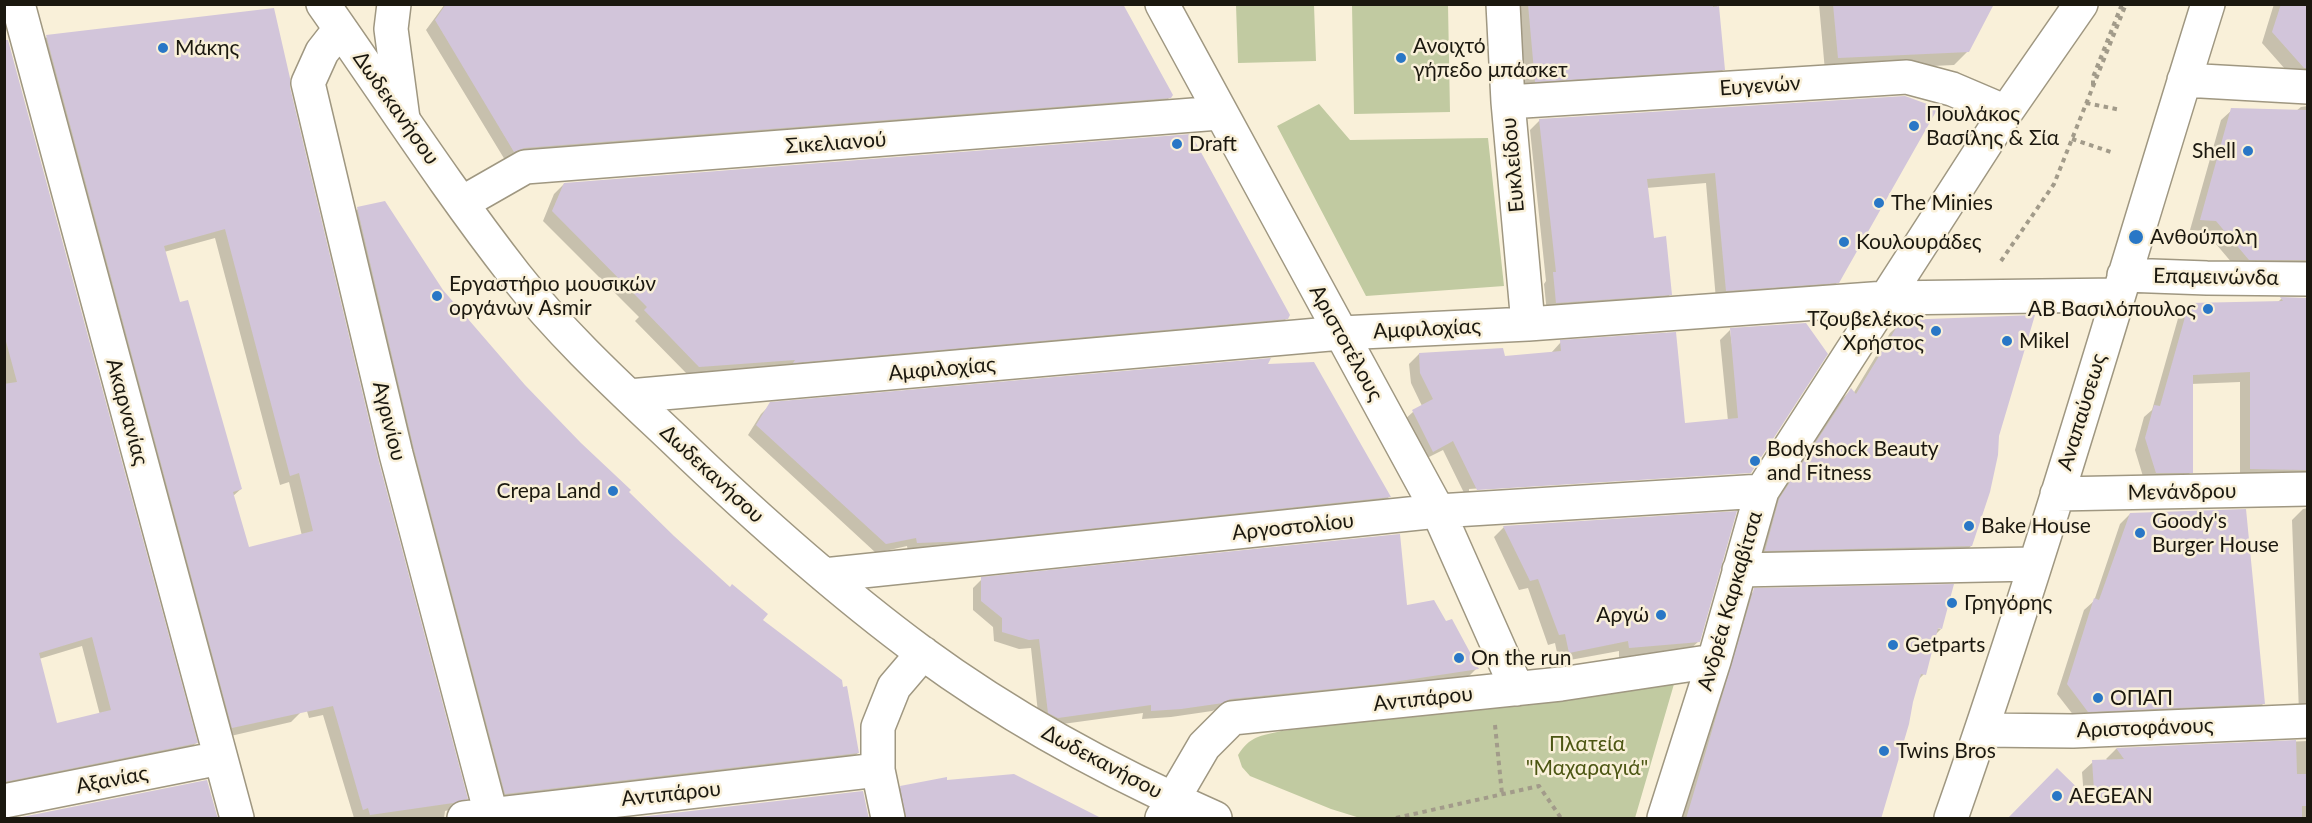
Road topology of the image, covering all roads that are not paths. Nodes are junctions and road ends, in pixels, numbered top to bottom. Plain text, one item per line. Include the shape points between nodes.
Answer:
1 (18, 4) edge
2 (394, 4) edge
3 (1162, 4) edge
4 (1503, 4) edge
5 (2081, 4) edge
6 (2208, 4) edge
7 (332, 17) edge
8 (2184, 80) junction
9 (2307, 87) edge
10 (1508, 102) junction
11 (2006, 112) junction
12 (1219, 113) junction
13 (403, 119) junction
14 (462, 203) junction
15 (2307, 279) edge
16 (2121, 285) junction
17 (1886, 298) junction
18 (1528, 324) junction
19 (1341, 333) junction
20 (629, 396) junction
21 (2307, 489) edge
22 (1762, 491) junction
23 (2057, 494) junction
24 (1438, 511) junction
25 (2023, 564) junction
26 (1739, 570) junction
27 (824, 575) junction
28 (923, 653) junction
29 (1714, 660) junction
30 (1504, 690) junction
31 (2307, 721) edge
32 (1982, 730) junction
33 (220, 758) junction
34 (878, 770) junction
35 (4, 801) edge
36 (1168, 809) edge
37 (483, 817) edge
38 (237, 819) edge
39 (888, 819) edge
40 (1215, 819) edge
41 (1664, 819) edge
42 (1951, 819) edge

1 - 33 street, Ακαρνανίας
2 - 13 street via 391,29
3 - 12 street, Αριστοτέλους
4 - 10 street, Ευκλείδου
5 - 11 street, Ανδρέα Καρκαβίτσα
6 - 8 street, Αναπαύσεως
7 - 13 street, Δωδεκανήσου
7 - 37 street, Αγρινίου via 308,83
8 - 9 street
8 - 16 street, Αναπαύσεως
10 - 11 street, Ευγενών via 1906,77
10 - 18 street, Ευκλείδου
11 - 17 street, Ανδρέα Καρκαβίτσα
12 - 14 street, Σικελιανού via 525,167
12 - 19 street, Αριστοτέλους
13 - 14 street, Δωδεκανήσου
14 - 20 street, Δωδεκανήσου via 517,277 573,341
15 - 16 street, Επαμεινώνδα via 2207,278
16 - 17 street, Αμφιλοχίας via 1977,296
16 - 23 street, Αναπαύσεως
17 - 18 street, Αμφιλοχίας
17 - 22 street, Ανδρέα Καρκαβίτσα
18 - 19 street, Αμφιλοχίας
19 - 20 street, Αμφιλοχίας
19 - 24 street, Αριστοτέλους
20 - 27 street, Δωδεκανήσου via 735,498
21 - 23 street, Μενάνδρου
22 - 24 street, Αργοστολίου
22 - 26 street, Ανδρέα Καρκαβίτσα
23 - 25 street, Αναπαύσεως
24 - 27 street, Αργοστολίου
24 - 30 street, Αριστοτέλους
25 - 26 street
25 - 32 street, Αναπαύσεως
26 - 29 street, Ανδρέα Καρκαβίτσα
27 - 28 street, Δωδεκανήσου
28 - 34 street via 894,687 878,727
28 - 36 street, Δωδεκανήσου
29 - 30 street, Αντιπάρου
29 - 41 street, Ανδρέα Καρκαβίτσα
30 - 36 street, Αντιπάρου via 1232,718 1204,746
31 - 32 street, Αριστοφάνους via 2073,731
32 - 42 street, Αναπαύσεως
33 - 35 street, Αξανίας
33 - 38 street, Ακαρνανίας
34 - 37 street, Αντιπάρου
34 - 39 street
36 - 40 street, Δωδεκανήσου

